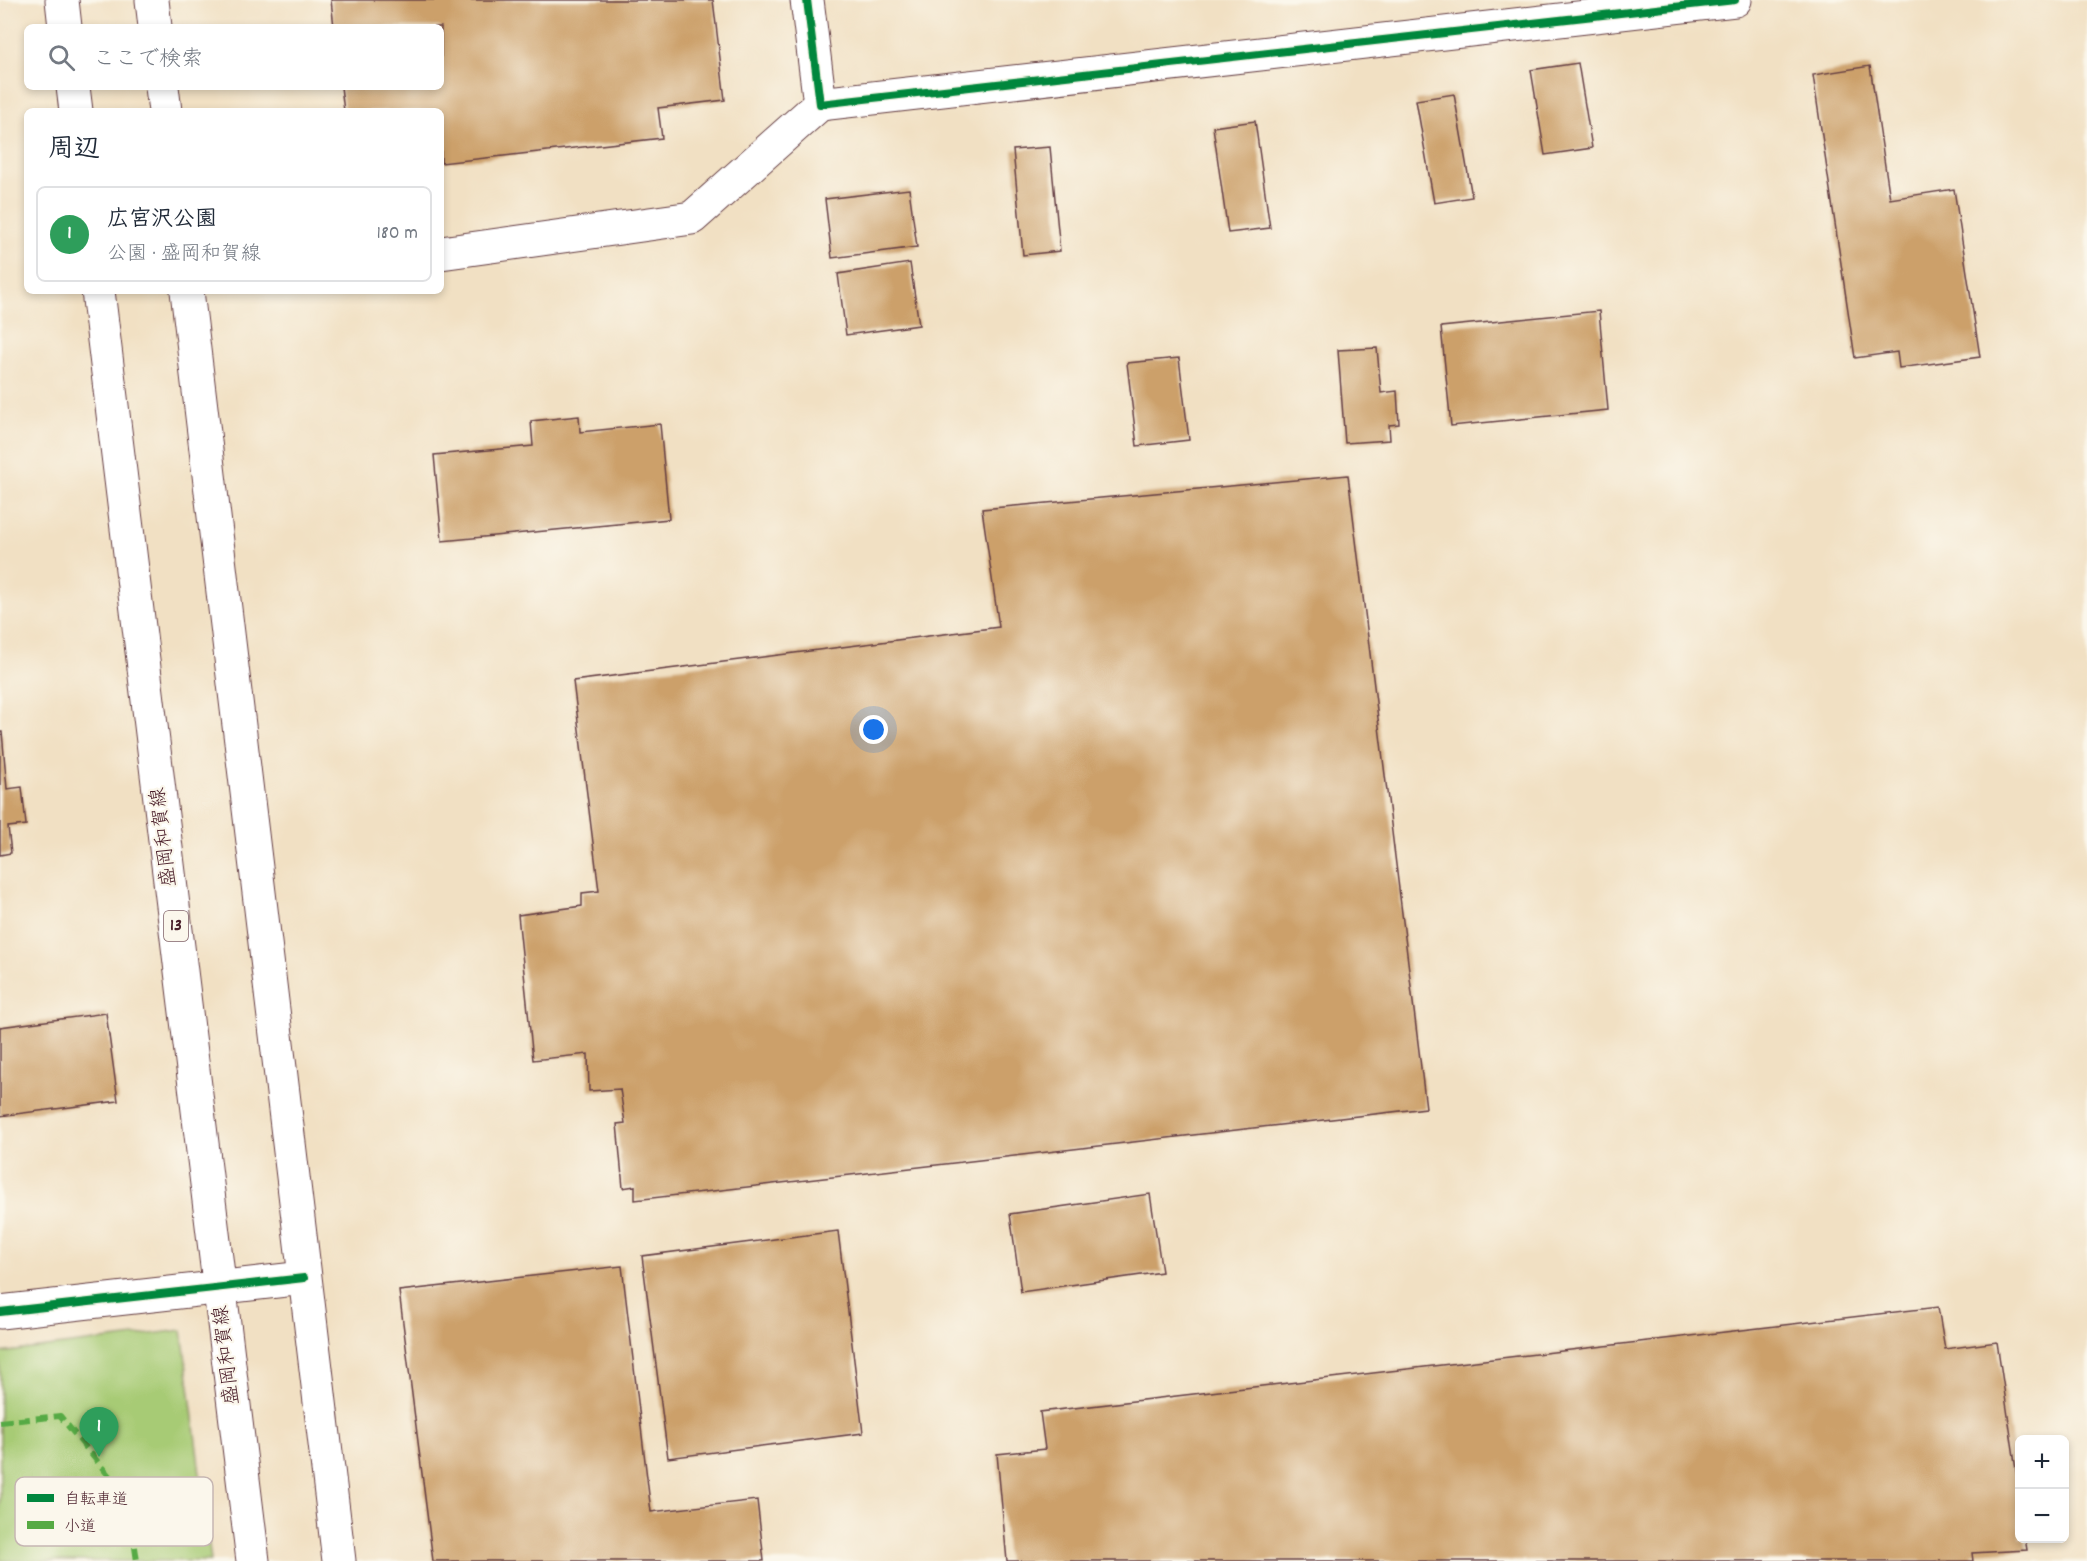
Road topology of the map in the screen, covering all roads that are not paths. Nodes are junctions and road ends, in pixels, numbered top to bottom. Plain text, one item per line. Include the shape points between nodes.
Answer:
1 (62, 0) edge
2 (152, 0) edge
3 (807, 0) edge
4 (1735, 0) edge
5 (66, 24) edge
6 (155, 24) edge
7 (73, 90) edge
8 (162, 90) edge
9 (820, 104) junction
10 (76, 108) edge
11 (165, 108) edge
12 (444, 253) edge
13 (98, 294) edge
14 (186, 294) edge
15 (304, 1278) junction
16 (220, 1286) junction
17 (0, 1312) edge
18 (253, 1561) edge
19 (339, 1561) edge

1 - 5 main road
2 - 6 main road
3 - 9 main road
4 - 9 main road
7 - 10 main road
8 - 11 main road
9 - 12 main road via 692,218
13 - 16 main road, 盛岡和賀線 / 13
14 - 15 main road
15 - 16 main road
15 - 19 main road
16 - 17 main road
16 - 18 main road, 盛岡和賀線 / 13

